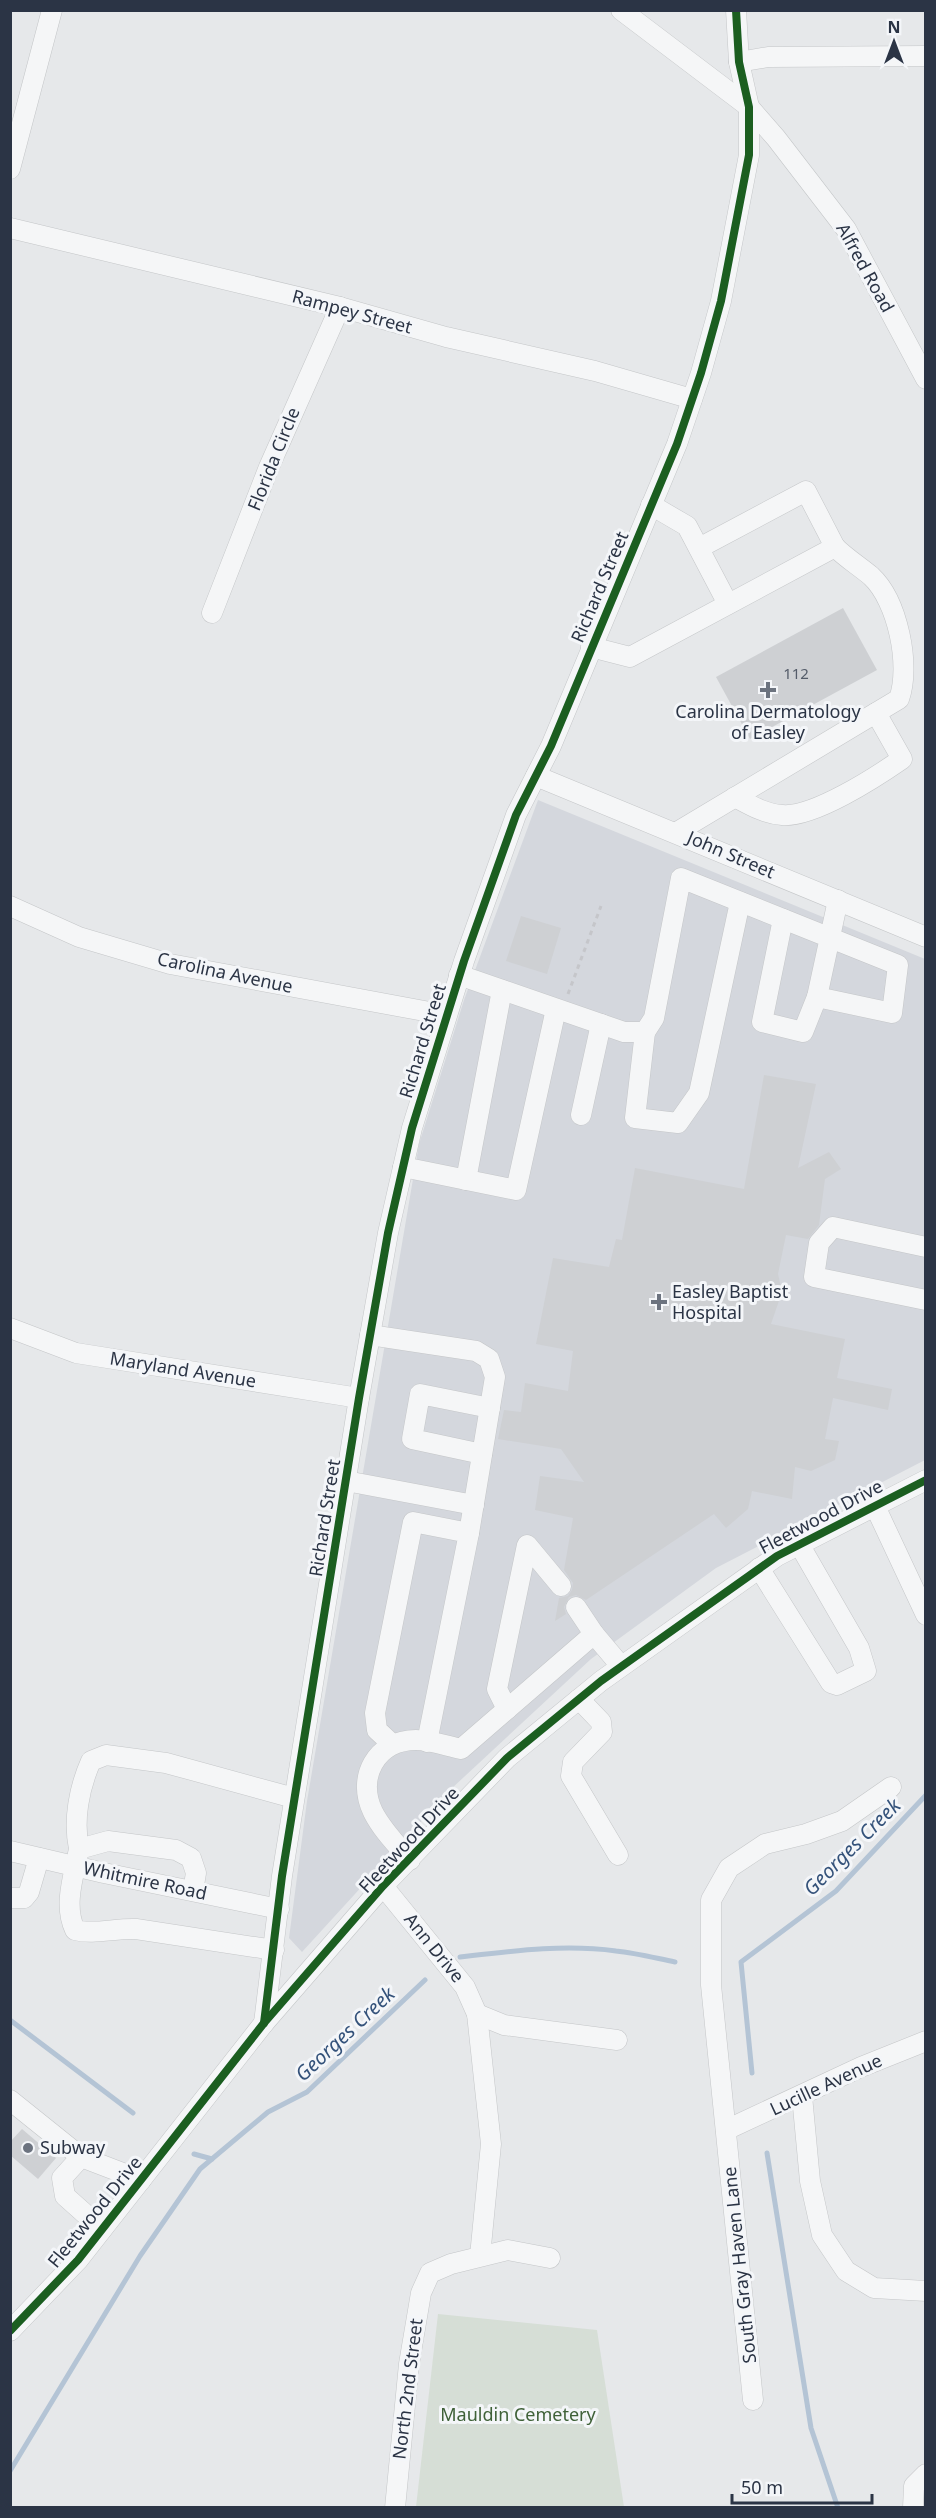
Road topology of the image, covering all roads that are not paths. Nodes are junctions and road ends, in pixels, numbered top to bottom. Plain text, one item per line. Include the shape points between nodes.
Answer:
1 (52, 10) edge
2 (621, 10) edge
3 (736, 10) edge
4 (926, 56) edge
5 (739, 62) junction
6 (749, 107) junction
7 (10, 169) edge
8 (10, 228) edge
9 (340, 307) junction
10 (926, 379) edge
11 (692, 399) junction
12 (651, 505) junction
13 (835, 547) junction
14 (699, 548) junction
15 (728, 604) junction
16 (212, 613) dead end
17 (591, 647) junction
18 (876, 713) junction
19 (536, 776) junction
20 (735, 797) junction
21 (677, 832) junction
22 (838, 900) junction
23 (740, 902) junction
24 (10, 906) edge
25 (783, 919) junction
26 (829, 937) junction
27 (926, 937) edge
28 (459, 975) junction
29 (502, 990) junction
30 (817, 997) junction
31 (559, 1010) junction
32 (446, 1016) junction
33 (601, 1024) junction
34 (645, 1032) junction
35 (581, 1114) dead end
36 (403, 1167) junction
37 (466, 1180) junction
38 (926, 1247) edge
39 (926, 1300) edge
40 (10, 1328) edge
41 (370, 1335) junction
42 (359, 1398) junction
43 (490, 1408) junction
44 (482, 1454) junction
45 (346, 1480) junction
46 (926, 1480) edge
47 (874, 1504) junction
48 (474, 1505) junction
49 (469, 1533) junction
50 (799, 1544) junction
51 (759, 1568) junction
52 (561, 1586) dead end
53 (576, 1607) dead end
54 (926, 1615) edge
55 (594, 1634) junction
56 (621, 1666) junction
57 (579, 1699) junction
58 (507, 1710) junction
59 (427, 1742) junction
60 (392, 1744) junction
61 (891, 1787) dead end
62 (294, 1798) junction
63 (10, 1851) edge
64 (618, 1855) dead end
65 (39, 1858) junction
66 (77, 1858) junction
67 (410, 1860) junction
68 (383, 1886) junction
69 (193, 1891) junction
70 (10, 1898) edge
71 (279, 1909) junction
72 (274, 1950) junction
73 (477, 2014) junction
74 (264, 2023) junction
75 (617, 2040) dead end
76 (926, 2041) edge
77 (802, 2096) junction
78 (10, 2100) edge
79 (726, 2130) junction
80 (81, 2157) junction
81 (141, 2180) junction
82 (102, 2229) junction
83 (480, 2256) junction
84 (550, 2258) dead end
85 (926, 2291) edge
86 (10, 2331) edge
87 (753, 2400) dead end
88 (926, 2474) edge
89 (394, 2508) edge
90 (913, 2508) edge

1 - 7 street
2 - 6 street
3 - 5 street
4 - 5 street via 768,57
5 - 6 street
6 - 10 street, Alfred Road via 846,229
6 - 11 street, Richard Street via 749,155 738,215 721,301
8 - 9 street, Rampey Street
9 - 11 street, Rampey Street
9 - 16 street, Florida Circle via 269,467
11 - 12 street, Richard Street
12 - 14 street via 687,526
12 - 17 street, Richard Street
13 - 14 street via 806,492
13 - 15 street
13 - 18 street via 872,577 889,603 897,626 904,684 899,699
14 - 15 street
15 - 17 street via 630,657
17 - 19 street, Richard Street
18 - 20 street
18 - 20 street via 902,759 879,774 806,813 783,816 760,811
19 - 21 street, John Street
19 - 28 street, Richard Street via 516,815
20 - 21 street
21 - 22 street, John Street
22 - 26 street
22 - 27 street, John Street
23 - 25 street
23 - 34 street via 681,878 654,1018
23 - 34 street via 699,1093 678,1123 635,1118
24 - 32 street, Carolina Avenue via 79,937 170,964
25 - 26 street
25 - 30 street via 762,1022 802,1032
26 - 30 street
26 - 30 street via 898,965 892,1013
28 - 29 street
28 - 32 street, Richard Street
29 - 31 street
29 - 37 street
31 - 33 street
31 - 37 street via 516,1190
32 - 36 street, Richard Street
33 - 34 street via 624,1032
33 - 35 street
36 - 37 street
36 - 41 street, Richard Street
38 - 39 street via 833,1227 819,1243 814,1277
40 - 42 street, Maryland Avenue via 76,1353
41 - 42 street, Richard Street
41 - 43 street via 476,1351 489,1359 495,1377
42 - 45 street, Richard Street
43 - 44 street
43 - 44 street via 420,1394 412,1439
44 - 48 street
45 - 48 street
45 - 62 street, Richard Street
46 - 47 street, Fleetwood Drive
47 - 50 street, Fleetwood Drive
47 - 54 street
48 - 49 street
49 - 59 street
49 - 60 street via 413,1522 375,1713 377,1730
50 - 51 street, Fleetwood Drive
50 - 51 street via 859,1648 866,1671 837,1685 831,1683
51 - 56 street, Fleetwood Drive
52 - 58 street via 527,1545 496,1689
53 - 55 street
55 - 56 street
55 - 58 street
56 - 57 street, Fleetwood Drive
57 - 64 street via 601,1722 602,1732 573,1762 571,1776
57 - 67 street, Fleetwood Drive via 507,1758
58 - 59 street via 461,1749
59 - 60 street
60 - 67 street via 372,1763 364,1786 373,1812
61 - 79 street, South Gray Haven Lane via 842,1821 765,1844 729,1868 711,1900 711,1985
62 - 66 street via 166,1762 106,1755 91,1761 83,1778 75,1830
62 - 71 street, Richard Street
63 - 65 street, Whitmire Road
65 - 66 street, Whitmire Road
65 - 70 street via 29,1892 24,1898
66 - 69 street, Whitmire Road
66 - 69 street via 108,1841 176,1850 191,1858 196,1873
66 - 72 street via 69,1911 75,1930 84,1933 136,1929
67 - 68 street, Fleetwood Drive
68 - 73 street, Ann Drive via 465,1987
68 - 74 street, Fleetwood Drive
69 - 71 street, Whitmire Road
71 - 72 street, Richard Street
72 - 74 street, Richard Street
73 - 75 street via 504,2025
73 - 83 street, Ann Drive via 491,2144
74 - 81 street, Fleetwood Drive
76 - 77 street, Lucille Avenue
77 - 79 street, Lucille Avenue
77 - 85 street via 810,2181 822,2235 846,2271 874,2288
78 - 80 street
79 - 87 street, South Gray Haven Lane
80 - 81 street
80 - 82 street via 62,2178 65,2196
81 - 82 street, Fleetwood Drive
82 - 86 street, Fleetwood Drive
83 - 84 street via 508,2250
83 - 89 street, North 2nd Street via 430,2273 421,2293 409,2364
88 - 90 street via 914,2486

